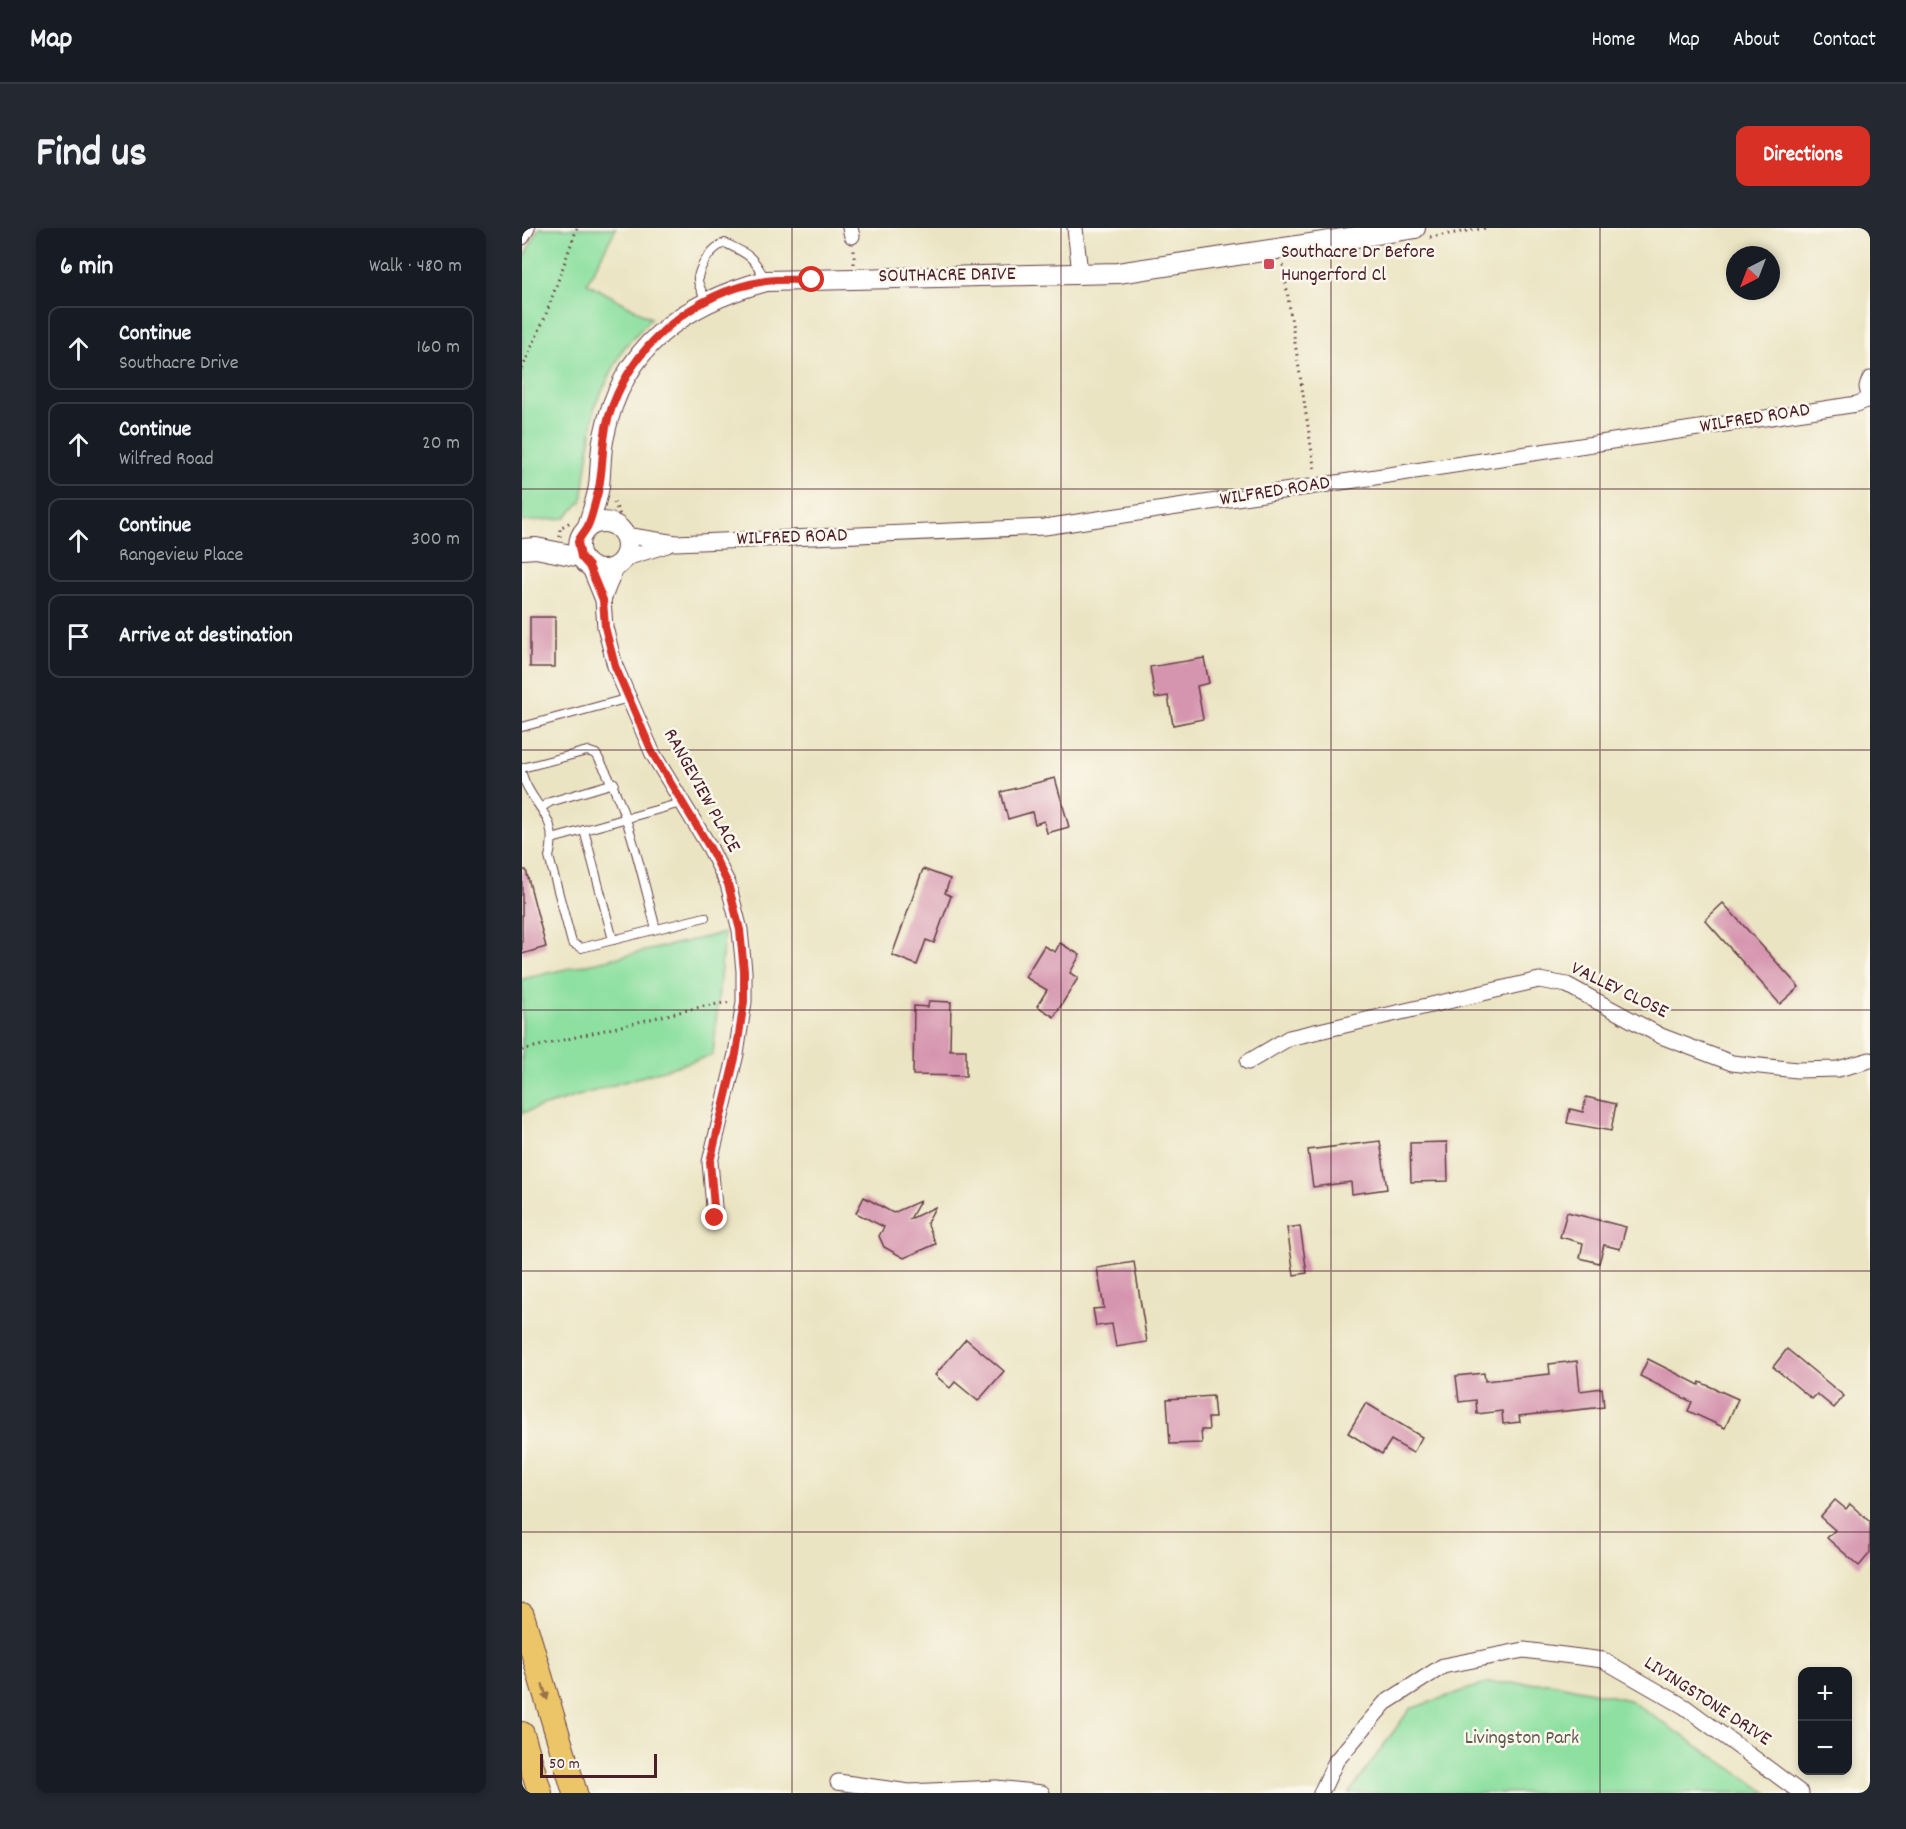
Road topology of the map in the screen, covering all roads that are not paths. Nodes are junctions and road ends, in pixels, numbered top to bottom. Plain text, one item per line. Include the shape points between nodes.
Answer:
1 (527, 228) edge
2 (1075, 228) edge
3 (1421, 233) edge
4 (522, 237) edge
5 (1080, 273) junction
6 (766, 281) junction
7 (707, 300) junction
8 (1870, 379) edge
9 (1869, 400) edge
10 (599, 488) junction
11 (584, 530) junction
12 (620, 530) junction
13 (676, 543) junction
14 (529, 549) edge
15 (585, 561) junction
16 (620, 563) junction
17 (603, 600) junction
18 (629, 698) junction
19 (522, 727) edge
20 (522, 768) edge
21 (522, 774) edge
22 (614, 783) junction
23 (681, 803) junction
24 (542, 807) junction
25 (627, 819) junction
26 (584, 830) junction
27 (552, 839) junction
28 (705, 917) dead end
29 (656, 929) junction
30 (613, 940) junction
31 (1870, 1060) edge
32 (1248, 1062) dead end
33 (715, 1218) dead end
34 (522, 1616) edge
35 (522, 1734) edge
36 (838, 1782) dead end
37 (540, 1793) edge
38 (575, 1793) edge
39 (1042, 1793) edge
40 (1321, 1793) edge
41 (1801, 1793) edge

1 - 4 street
2 - 5 street
3 - 5 street, SOUTHACRE DRIVE via 1118,273
5 - 6 street, SOUTHACRE DRIVE
6 - 7 street, SOUTHACRE DRIVE
6 - 7 lane via 749,254 725,243 718,245 698,277
7 - 10 street, SOUTHACRE DRIVE via 672,322 627,374 605,429
8 - 9 street, WILFRED ROAD
9 - 13 street, WILFRED ROAD via 1045,527
10 - 11 street, SOUTHACRE DRIVE
10 - 12 street, SOUTHACRE DRIVE
11 - 12 street, WILFRED ROAD via 602,521
11 - 14 street, WILFRED ROAD
11 - 15 street via 578,550
12 - 13 street, WILFRED ROAD
12 - 16 street via 627,543
13 - 16 street, WILFRED ROAD
14 - 15 street, WILFRED ROAD
15 - 16 street, WILFRED ROAD via 602,570
15 - 17 street, RANGEVIEW PLACE
16 - 17 street, RANGEVIEW PLACE
17 - 18 street, RANGEVIEW PLACE via 609,646
18 - 19 lane
18 - 23 street, RANGEVIEW PLACE via 653,754
20 - 22 lane via 592,751
21 - 24 lane via 530,794
22 - 24 lane
22 - 25 lane
23 - 25 lane
23 - 33 street, RANGEVIEW PLACE via 728,884 740,930 744,971 736,1054 710,1162
24 - 27 lane
25 - 26 lane
25 - 29 lane
26 - 27 lane
26 - 30 lane
27 - 30 lane via 549,857 572,943 581,948
28 - 29 lane
29 - 30 lane
31 - 32 street, VALLEY CLOSE via 1838,1069 1797,1070 1732,1063 1661,1036 1567,985 1539,980 1289,1038
34 -> 38 main road
35 - 37 main road
36 - 39 street via 909,1792 996,1788
40 - 41 street, LIVINGSTONE DRIVE via 1336,1761 1385,1703 1443,1666 1524,1650 1603,1660 1685,1707

